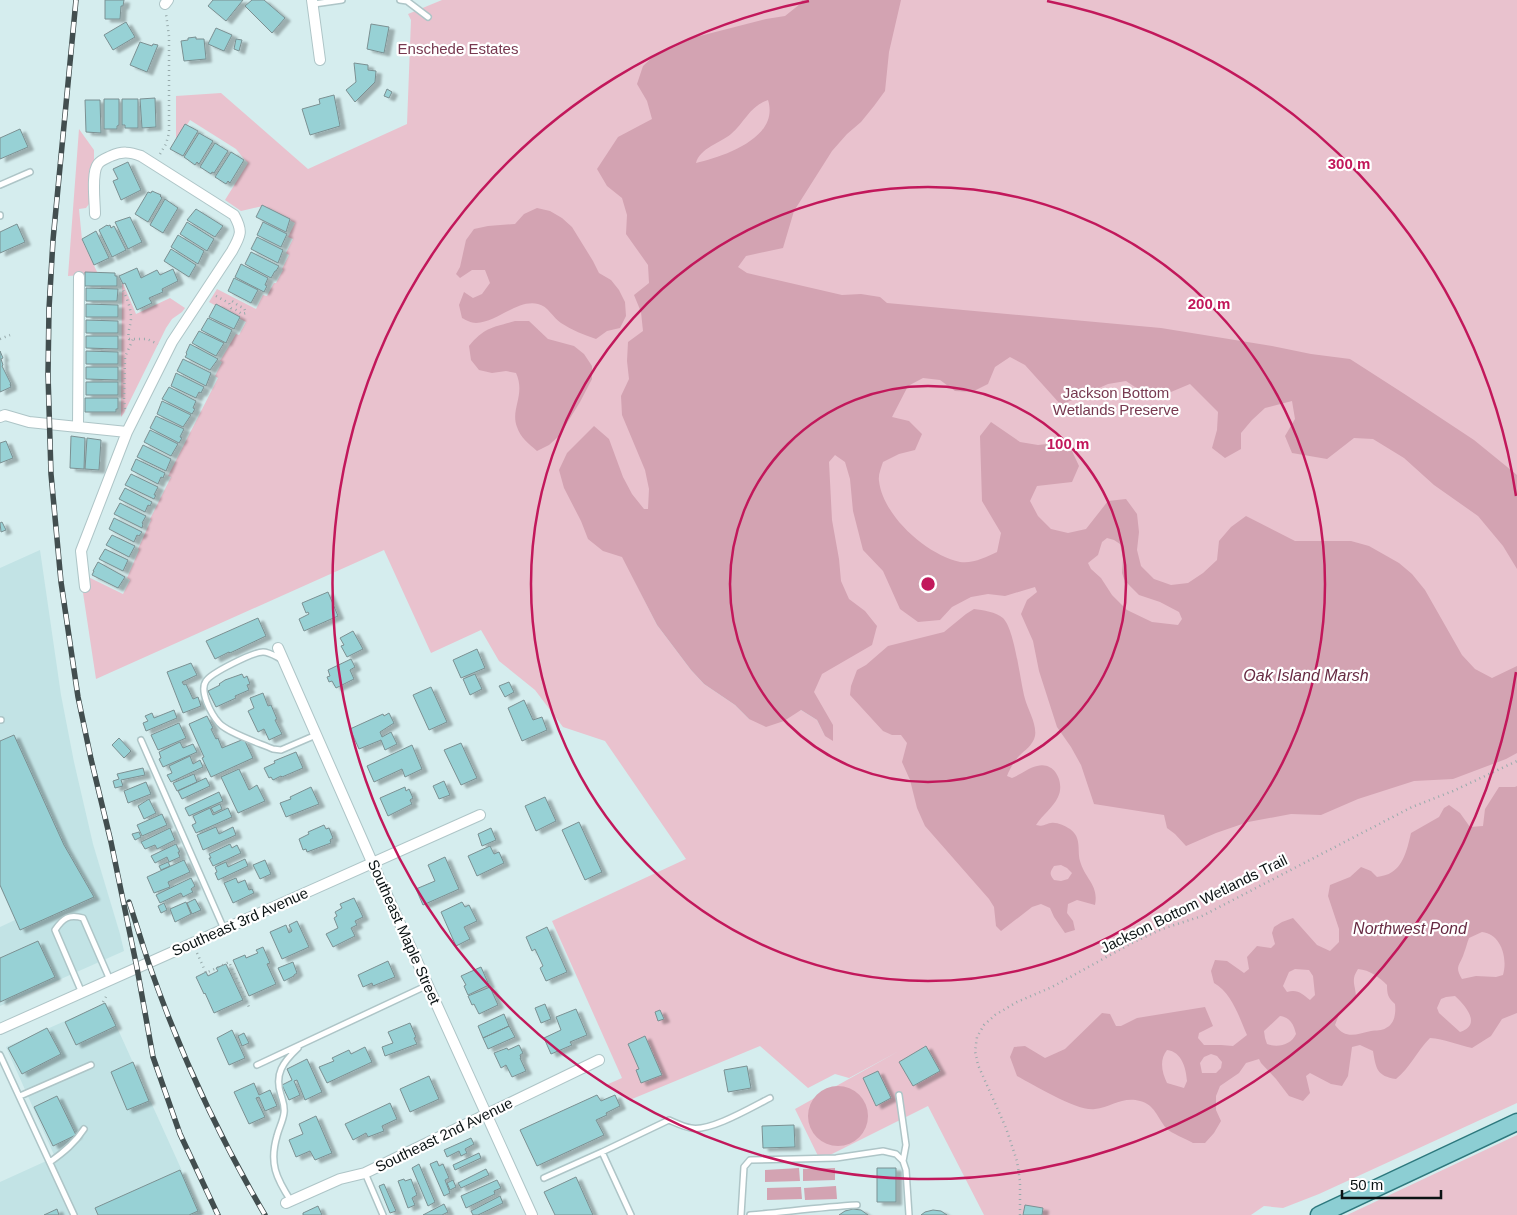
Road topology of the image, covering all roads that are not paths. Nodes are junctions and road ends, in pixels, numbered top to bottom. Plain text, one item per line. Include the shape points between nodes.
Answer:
1 (342, 0) edge
2 (400, 0) edge
3 (313, 2) edge
4 (428, 17) dead end
5 (320, 60) dead end
6 (30, 172) dead end
7 (0, 185) edge
8 (95, 214) dead end
9 (79, 277) dead end
10 (0, 416) edge
11 (78, 426) junction
12 (127, 432) junction
13 (85, 587) dead end
14 (278, 648) dead end
15 (283, 661) junction
16 (316, 735) junction
17 (141, 740) dead end
18 (480, 815) dead end
19 (372, 862) junction
20 (224, 929) junction
21 (110, 980) junction
22 (428, 985) junction
23 (82, 992) junction
24 (0, 1029) edge
25 (302, 1044) junction
26 (0, 1055) edge
27 (598, 1060) dead end
28 (91, 1065) dead end
29 (257, 1065) dead end
30 (899, 1095) dead end
31 (20, 1096) junction
32 (770, 1098) dead end
33 (487, 1115) junction
34 (1517, 1122) edge
35 (84, 1128) dead end
36 (602, 1152) junction
37 (903, 1161) junction
38 (50, 1162) junction
39 (365, 1173) junction
40 (544, 1178) dead end
41 (288, 1202) joint
42 (856, 1205) dead end
43 (74, 1215) edge
44 (383, 1215) edge
45 (532, 1215) edge
46 (631, 1215) edge
47 (741, 1215) edge
48 (750, 1215) edge
49 (909, 1215) edge
50 (1319, 1215) edge

1 - 3 lane
2 - 4 lane via 407,1
3 - 5 street
6 - 7 lane
8 - 12 street via 97,164 120,152 130,152 234,215 241,231 168,348
9 - 11 street
10 - 11 street
11 - 12 street
12 - 13 street via 81,551
14 - 15 street, Southeast Maple Street
15 - 16 street, Southeast Maple Street
15 - 16 lane via 262,652 220,670 206,681 203,690 205,700 218,722 226,728 274,749 281,750
16 - 19 street, Southeast Maple Street
17 - 20 lane
18 - 19 street, Southeast 3rd Avenue
19 - 20 street, Southeast 3rd Avenue
19 - 22 street, Southeast Maple Street
20 - 21 street, Southeast 3rd Avenue
21 - 23 street, Southeast 3rd Avenue
21 - 23 lane via 83,918 68,917 55,930
22 - 25 lane
22 - 33 street, Southeast Maple Street
23 - 24 street, Southeast 3rd Avenue
25 - 29 lane
25 - 41 lane via 281,1067 278,1080 285,1104 273,1151 274,1168
26 - 31 lane
27 - 33 street, Southeast 2nd Avenue
28 - 31 lane
30 - 37 lane via 906,1145
31 - 38 lane
32 - 36 lane via 709,1127 693,1129 669,1120
33 - 39 street, Southeast 2nd Avenue
33 - 45 street, Southeast Maple Street
34 - 50 main road
35 - 38 lane via 62,1154
36 - 40 lane
36 - 46 lane
37 - 47 lane via 896,1154 883,1151 836,1158 750,1160 744,1166
37 - 49 lane
38 - 43 lane
39 - 41 street, Southeast 2nd Avenue via 340,1179
39 - 44 lane
42 - 48 lane

